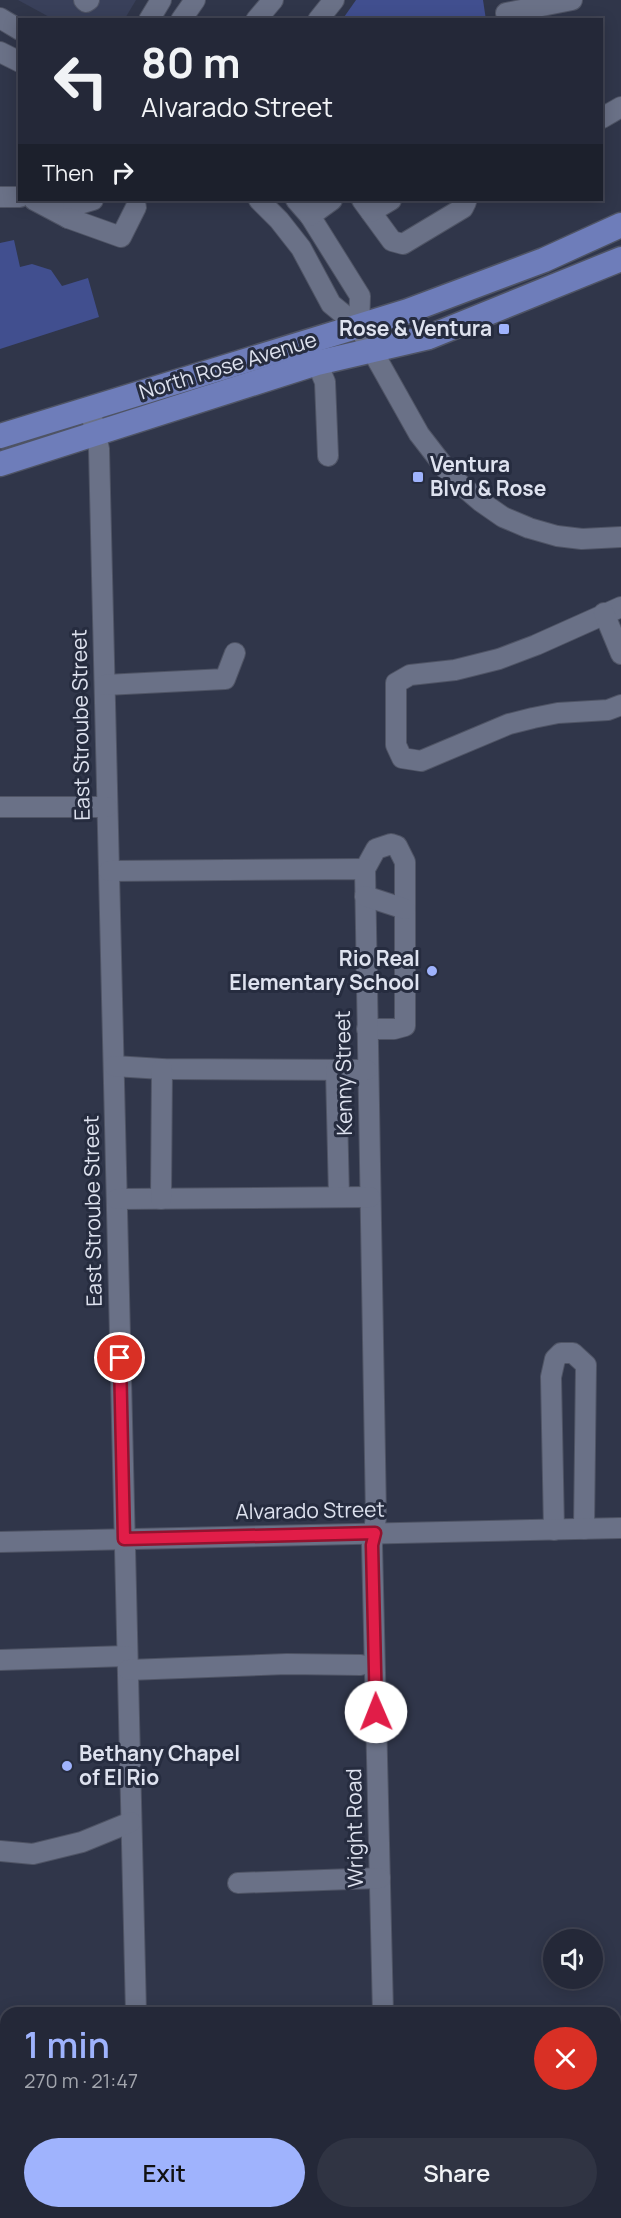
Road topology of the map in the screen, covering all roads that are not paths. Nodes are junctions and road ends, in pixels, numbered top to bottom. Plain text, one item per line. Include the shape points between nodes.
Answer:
1 (84, 0) edge
2 (89, 0) edge
3 (161, 0) edge
4 (195, 0) edge
5 (273, 0) edge
6 (334, 0) edge
7 (572, 0) edge
8 (505, 11) edge
9 (0, 18) edge
10 (150, 18) edge
11 (182, 18) edge
12 (258, 18) edge
13 (320, 18) edge
14 (18, 29) edge
15 (0, 52) edge
16 (18, 62) edge
17 (621, 107) edge
18 (603, 117) edge
19 (38, 201) edge
20 (90, 201) edge
21 (260, 201) edge
22 (297, 201) edge
23 (331, 201) edge
24 (388, 201) edge
25 (465, 201) edge
26 (367, 206) edge
27 (136, 207) dead end
28 (70, 208) edge
29 (310, 216) junction
30 (621, 225) edge
31 (621, 259) edge
32 (359, 327) junction
33 (371, 349) junction
34 (317, 363) junction
35 (90, 408) junction
36 (96, 434) junction
37 (0, 436) edge
38 (328, 456) dead end
39 (0, 464) edge
40 (621, 537) edge
41 (613, 610) edge
42 (235, 653) dead end
43 (621, 654) edge
44 (105, 685) junction
45 (621, 705) edge
46 (0, 807) edge
47 (107, 807) junction
48 (365, 869) junction
49 (109, 871) junction
50 (365, 896) junction
51 (405, 909) junction
52 (367, 1029) junction
53 (114, 1066) junction
54 (162, 1070) junction
55 (336, 1070) junction
56 (367, 1070) junction
57 (339, 1197) junction
58 (370, 1197) junction
59 (117, 1199) junction
60 (161, 1199) junction
61 (621, 1528) edge
62 (584, 1529) junction
63 (554, 1530) junction
64 (375, 1533) junction
65 (124, 1539) junction
66 (0, 1542) edge
67 (0, 1660) edge
68 (128, 1663) junction
69 (361, 1665) dead end
70 (131, 1822) junction
71 (0, 1851) edge
72 (380, 1878) junction
73 (238, 1883) dead end
74 (136, 2007) edge
75 (383, 2007) edge

1 - 2 street
3 - 10 street
4 - 11 street
5 - 12 street
6 - 13 street
7 - 8 street
9 - 14 street
15 - 16 street
17 - 18 street
19 - 28 street
20 - 28 street
21 - 32 street via 301,248 331,304
22 - 29 street
23 - 29 street
24 - 26 street
25 - 26 street via 463,208 403,244 392,242
27 - 28 street via 121,237
29 - 32 street via 360,296
30 - 32 main road, North Rose Avenue via 544,260
31 - 33 main road, North Rose Avenue via 429,337
32 - 33 street
32 - 35 main road, North Rose Avenue
33 - 34 main road, North Rose Avenue
33 - 40 street via 436,458 480,501 503,517 557,536
34 - 36 main road, North Rose Avenue
34 - 38 street via 325,382
35 - 36 street, East Stroube Street
35 - 37 main road, North Rose Avenue
36 - 39 main road, North Rose Avenue
36 - 44 street, East Stroube Street
41 - 43 street
41 - 45 street via 499,659 455,670 410,675 396,683 396,745 402,758 421,760 509,724
42 - 44 street via 225,680
44 - 47 street, East Stroube Street
46 - 47 street
47 - 49 street, East Stroube Street
48 - 49 street
48 - 50 street, Kenny Street
48 - 51 street via 376,849 397,846 405,862
49 - 53 street, East Stroube Street
50 - 51 street
50 - 52 street, Kenny Street
51 - 52 street via 405,1026
52 - 56 street, Kenny Street
53 - 54 street
53 - 59 street, East Stroube Street
54 - 55 street
54 - 60 street
55 - 56 street
55 - 57 street
56 - 58 street, Kenny Street
57 - 58 street
57 - 60 street
58 - 64 street, Kenny Street
59 - 60 street
59 - 65 street, East Stroube Street
61 - 62 street, Alvarado Street
62 - 63 street, Alvarado Street
62 - 63 street via 585,1365 573,1353 561,1353 555,1359 551,1377
63 - 64 street, Alvarado Street
64 - 65 street, Alvarado Street
64 - 72 street, Wright Road via 372,1545
65 - 66 street, Alvarado Street
65 - 68 street, East Stroube Street
67 - 68 street
68 - 69 street
68 - 70 street, East Stroube Street
70 - 71 street via 82,1842 33,1854
70 - 74 street, East Stroube Street
72 - 73 street
72 - 75 street, Wright Road

